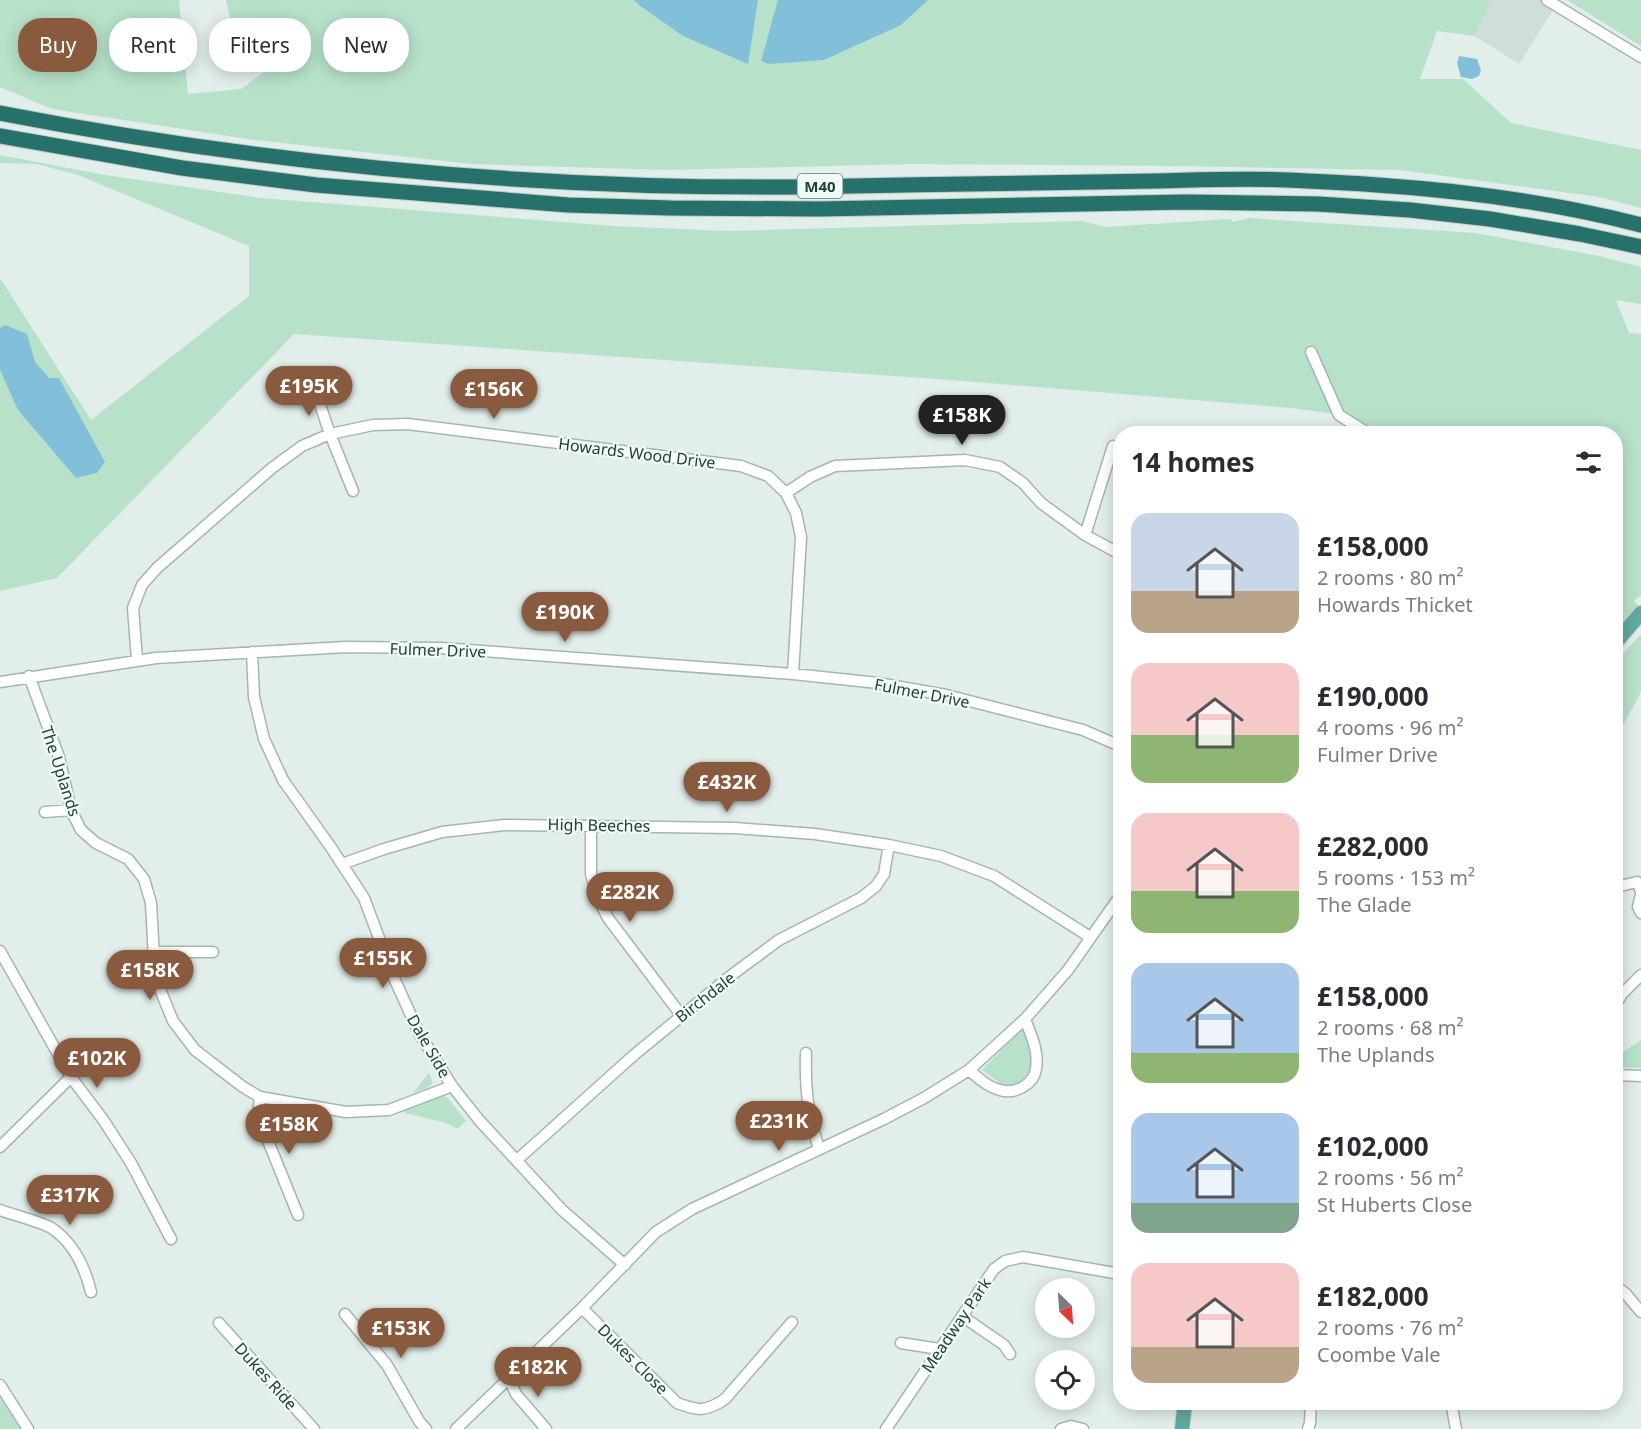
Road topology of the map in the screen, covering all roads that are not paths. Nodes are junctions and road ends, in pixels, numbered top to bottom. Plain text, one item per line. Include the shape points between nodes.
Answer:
1 (1547, 0) edge
2 (1641, 57) edge
3 (0, 113) edge
4 (0, 136) edge
5 (1641, 225) edge
6 (1641, 248) edge
7 (1311, 352) dead end
8 (315, 390) dead end
9 (1357, 426) edge
10 (330, 434) junction
11 (1113, 446) dead end
12 (353, 491) dead end
13 (786, 493) junction
14 (1085, 535) junction
15 (1113, 550) edge
16 (1641, 613) edge
17 (1623, 634) edge
18 (252, 652) junction
19 (137, 660) junction
20 (793, 674) junction
21 (29, 676) junction
22 (0, 682) edge
23 (1113, 743) edge
24 (71, 810) junction
25 (45, 812) dead end
26 (591, 825) junction
27 (889, 845) junction
28 (342, 864) junction
29 (1623, 885) edge
30 (1641, 893) edge
31 (1113, 906) edge
32 (1641, 913) edge
33 (1090, 937) junction
34 (0, 951) edge
35 (152, 952) junction
36 (213, 952) dead end
37 (1641, 975) edge
38 (1623, 993) edge
39 (681, 1015) junction
40 (1025, 1019) junction
41 (806, 1053) dead end
42 (969, 1070) junction
43 (1623, 1075) edge
44 (1641, 1076) edge
45 (71, 1077) junction
46 (452, 1086) junction
47 (260, 1097) junction
48 (1, 1145) edge
49 (819, 1149) junction
50 (517, 1160) junction
51 (0, 1210) edge
52 (298, 1215) dead end
53 (171, 1239) dead end
54 (625, 1265) junction
55 (1113, 1273) edge
56 (91, 1292) dead end
57 (1623, 1292) edge
58 (582, 1308) junction
59 (1641, 1312) edge
60 (345, 1314) dead end
61 (962, 1316) junction
62 (792, 1322) dead end
63 (219, 1323) dead end
64 (901, 1343) dead end
65 (939, 1349) junction
66 (1010, 1354) dead end
67 (509, 1379) junction
68 (0, 1385) edge
69 (1184, 1410) edge
70 (1311, 1410) edge
71 (1452, 1410) edge
72 (28, 1429) edge
73 (314, 1429) edge
74 (426, 1429) edge
75 (456, 1429) edge
76 (546, 1429) edge
77 (886, 1429) edge
78 (1061, 1429) edge
79 (1083, 1429) edge
80 (1182, 1429) edge
81 (1308, 1429) edge
82 (1456, 1429) edge

1 - 2 street
3 - 5 highway, M40 via 268,156 482,177 785,187 1284,180 1411,187 1503,198
4 - 6 highway, M40 via 182,168 316,185 568,205 818,209 1186,202 1318,204 1490,219
7 - 9 street via 1340,415
8 - 10 street
10 - 12 street
10 - 13 street, Howards Wood Drive via 373,424 408,424 741,466 768,476
10 - 19 street, Howards Wood Drive via 302,446 272,468 142,585 133,608
11 - 14 street
13 - 14 street via 835,466 965,460 1000,467
13 - 20 street, Howards Wood Drive via 796,513 801,537
14 - 15 street
16 - 17 main road
18 - 19 street, Fulmer Drive
18 - 20 street, Fulmer Drive via 346,647 441,648
18 - 28 street, Dale Side via 254,697 264,739 282,780
19 - 21 street, Fulmer Drive
20 - 23 street, Fulmer Drive via 878,683 946,696 1083,730
21 - 22 street, Fulmer Drive
21 - 24 street, The Uplands via 59,758
24 - 25 street
24 - 35 street, The Uplands via 81,830 96,843 128,859 144,879 151,903
26 - 27 street, High Beeches via 735,828
26 - 28 street, High Beeches via 504,825 442,832
26 - 39 street via 591,874 598,898 608,918
27 - 33 street, High Beeches via 941,856 994,876
27 - 39 street, Birchdale via 884,873 876,886 861,898 779,940
28 - 46 street, Dale Side via 364,898 419,1033
29 - 30 street via 1637,882
30 - 32 street
31 - 33 street
33 - 40 street via 1068,970
34 - 45 street
35 - 36 street
35 - 47 street, The Uplands via 155,976 173,1021 195,1050
37 - 38 street
39 - 50 street, Birchdale
40 - 42 street
40 - 42 street via 1037,1057 1036,1070 1026,1086 1001,1091
41 - 49 street via 806,1098
42 - 49 street via 914,1103
43 - 44 street
45 - 48 street
45 - 53 street via 131,1163
46 - 47 street, The Uplands via 389,1110 346,1112
46 - 50 street, Dale Side
47 - 52 street via 258,1116
49 - 54 street via 692,1209 656,1232
50 - 54 street, Dale Side via 562,1210
51 - 56 street via 52,1228 76,1252
54 - 58 street
55 - 61 street, Meadway Park via 1023,1257 1005,1261 994,1269
57 - 59 street
58 - 62 street, Dukes Close via 677,1403 694,1410 712,1408 725,1399
58 - 67 street
60 - 74 street via 387,1365
61 - 65 street, Meadway Park
61 - 66 street via 1004,1345
63 - 73 street, Dukes Ride
64 - 65 street
65 - 77 street, Meadway Park
67 - 75 street
67 - 76 street via 516,1394
68 - 72 street
69 - 80 main road
70 - 81 street
71 - 82 street
78 - 79 street

